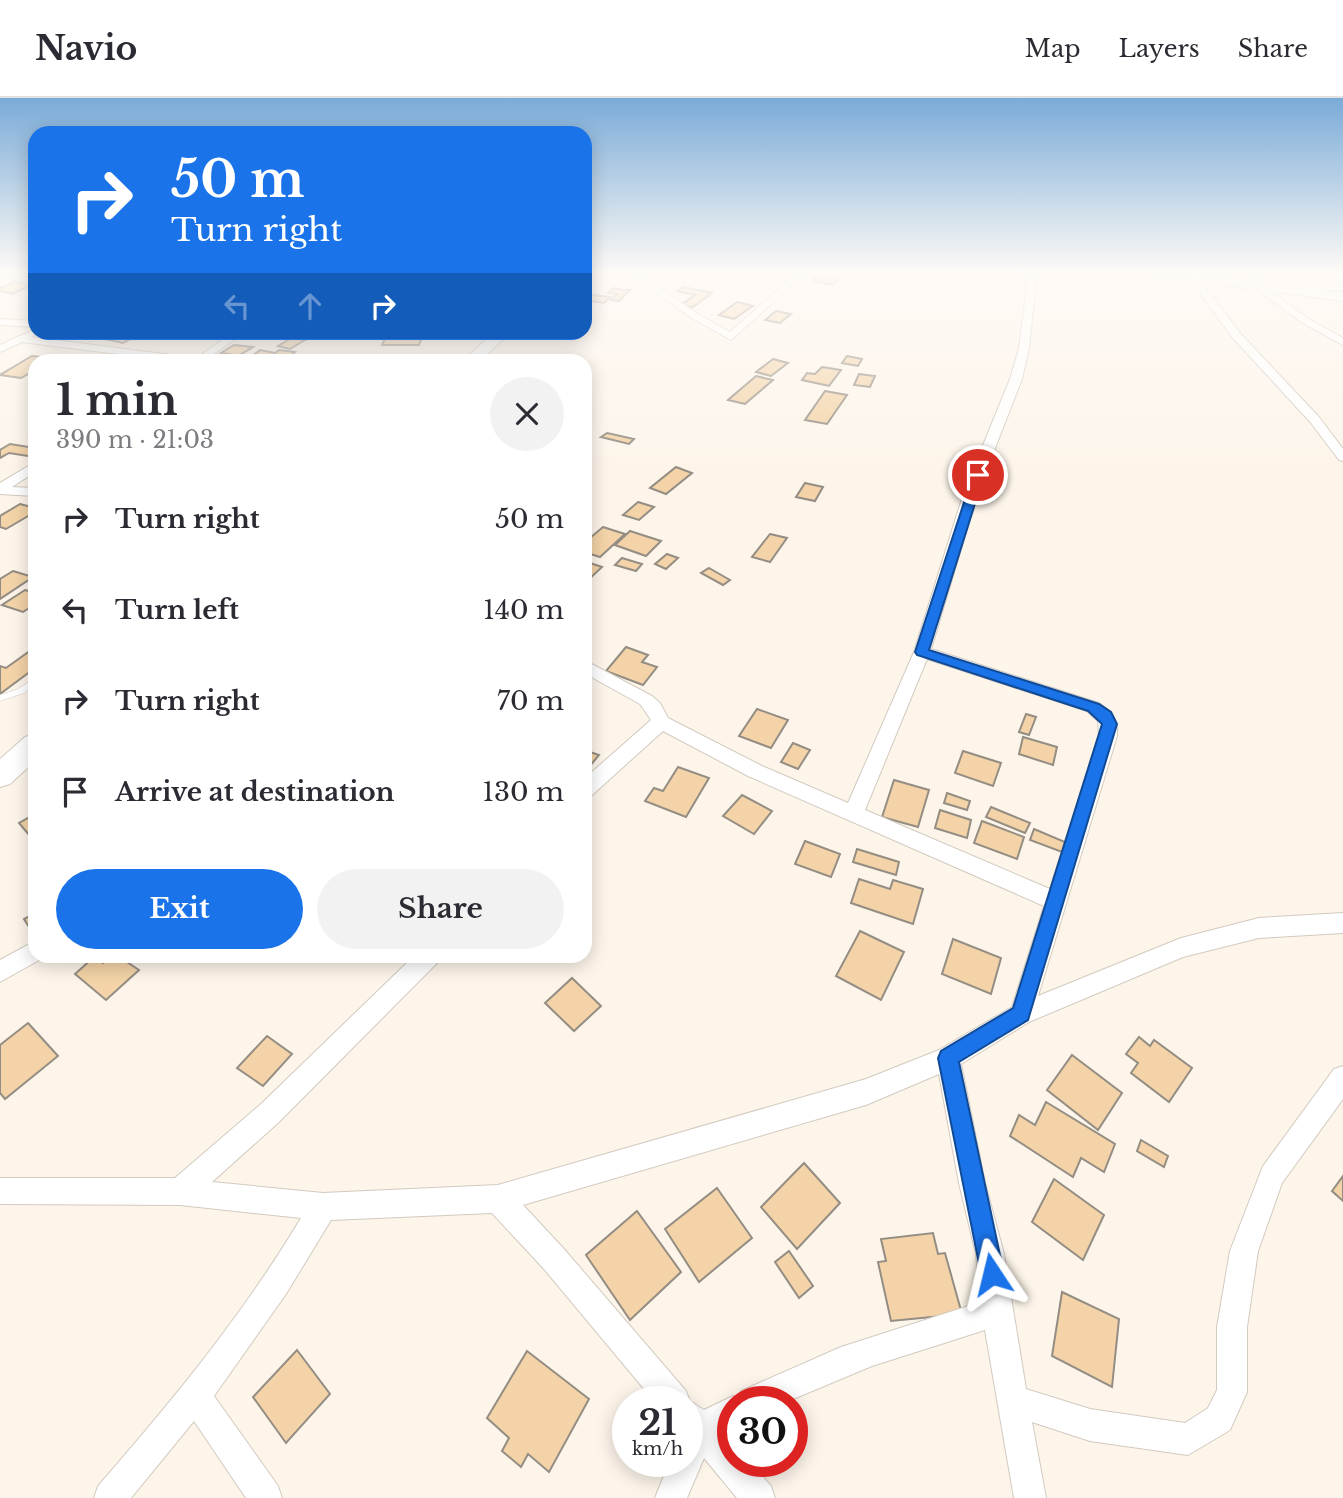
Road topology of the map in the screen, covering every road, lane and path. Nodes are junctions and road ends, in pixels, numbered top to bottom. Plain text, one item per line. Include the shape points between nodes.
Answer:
1 (26, 337) edge
2 (1025, 337) edge
3 (1239, 337) edge
4 (21, 340) junction
5 (228, 340) edge
6 (495, 340) edge
7 (0, 349) edge
8 (137, 354) edge
9 (208, 354) edge
10 (479, 354) edge
11 (1343, 457) edge
12 (28, 471) edge
13 (0, 490) edge
14 (28, 492) edge
15 (922, 652) junction
16 (592, 670) edge
17 (28, 686) edge
18 (0, 698) edge
19 (661, 722) junction
20 (28, 750) edge
21 (0, 776) edge
22 (592, 784) edge
23 (853, 814) junction
24 (1056, 901) junction
25 (1343, 923) edge
26 (28, 955) edge
27 (422, 963) edge
28 (0, 972) edge
29 (1021, 1014) junction
30 (948, 1058) junction
31 (1343, 1078) edge
32 (0, 1191) edge
33 (180, 1192) junction
34 (498, 1199) junction
35 (323, 1207) junction
36 (997, 1312) junction
37 (661, 1386) edge
38 (781, 1386) edge
39 (196, 1397) junction
40 (1012, 1400) junction
41 (703, 1452) edge
42 (678, 1477) edge
43 (110, 1498) edge
44 (266, 1498) edge
45 (671, 1498) edge
46 (759, 1498) edge
47 (1030, 1498) edge

1 - 4 street
2 - 15 street via 1016,379 971,492
3 - 11 street
4 - 7 street
4 - 8 street
5 - 9 street
6 - 10 main road
12 - 13 street
13 - 14 street
15 - 23 street
15 - 24 street via 1093,707 1110,724
16 - 19 street via 646,700
17 - 18 lane
19 - 22 street
19 - 23 street via 755,771
20 - 21 main road
23 - 24 street
24 - 29 street
25 - 29 street via 1259,928 1181,948
26 - 28 street
27 - 33 street via 270,1113
29 - 30 street
30 - 34 street via 786,1118
30 - 36 street via 990,1254
31 - 40 street via 1272,1175 1244,1251 1232,1327 1232,1392 1219,1419 1188,1439 1090,1425
32 - 33 street
33 - 35 street
34 - 35 street
34 - 37 street
35 - 39 street via 272,1291
36 - 38 street via 914,1336
36 - 40 street
39 - 43 street
39 - 44 street
40 - 47 street
41 - 46 street
42 - 45 street

